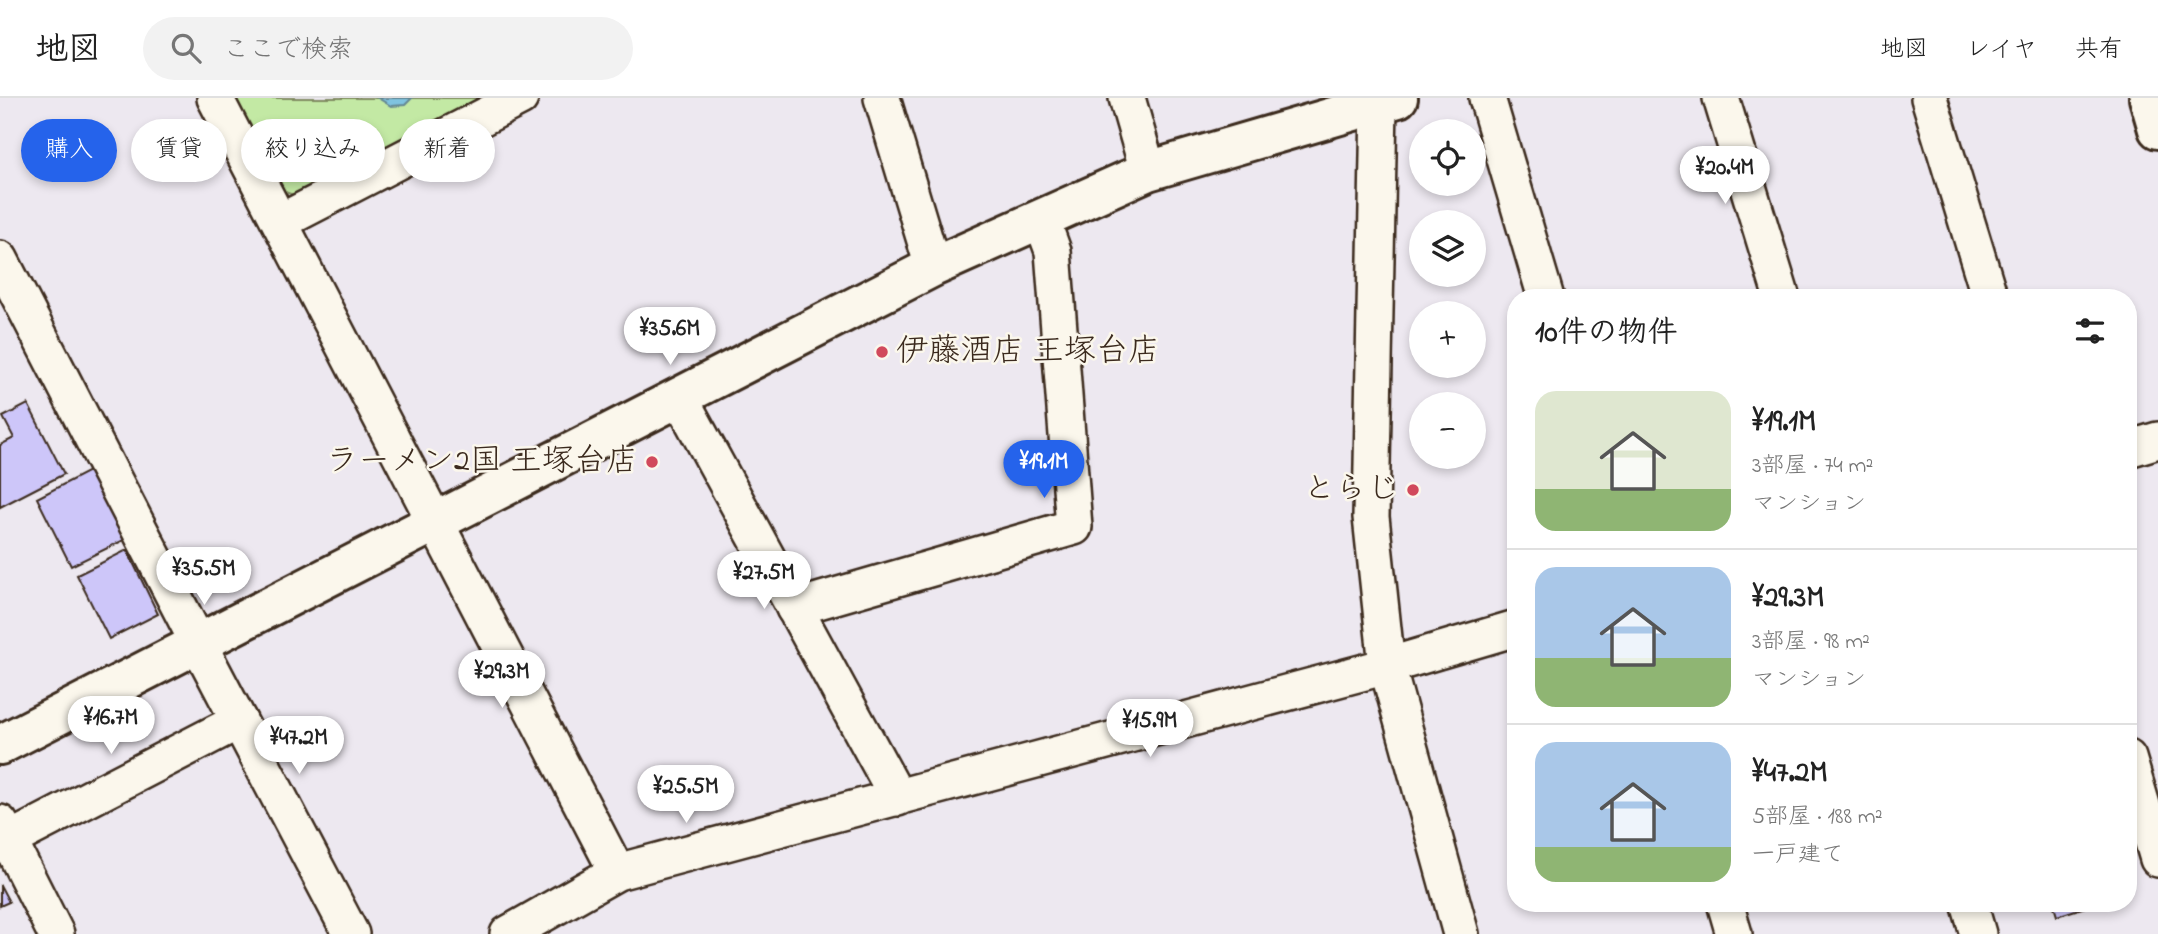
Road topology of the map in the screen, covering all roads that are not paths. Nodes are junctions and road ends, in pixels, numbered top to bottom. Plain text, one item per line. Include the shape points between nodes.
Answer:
1 (215, 98) edge
2 (520, 98) edge
3 (882, 98) edge
4 (1127, 98) edge
5 (1486, 98) edge
6 (1721, 98) edge
7 (1929, 98) edge
8 (2149, 98) edge
9 (1385, 100) edge
10 (2158, 129) edge
11 (1149, 171) junction
12 (1041, 218) junction
13 (280, 222) junction
14 (0, 259) edge
15 (933, 267) junction
16 (1543, 289) edge
17 (1779, 289) edge
18 (1987, 289) edge
19 (679, 396) junction
20 (2158, 440) edge
21 (2137, 446) edge
22 (436, 523) junction
23 (794, 608) junction
24 (1507, 631) edge
25 (198, 643) junction
26 (1387, 666) junction
27 (239, 721) junction
28 (0, 745) edge
29 (2137, 788) edge
30 (898, 798) junction
31 (4, 832) edge
32 (2158, 859) edge
33 (617, 872) junction
34 (1728, 912) edge
35 (1972, 912) edge
36 (56, 934) edge
37 (351, 934) edge
38 (508, 934) edge
39 (1461, 934) edge
40 (1734, 934) edge
41 (1978, 934) edge

1 - 13 street
2 - 13 street
3 - 15 street
4 - 11 street
5 - 16 street
6 - 17 street
7 - 18 street
8 - 10 street
9 - 11 street
9 - 26 street via 1371,517
11 - 12 street
12 - 15 street
12 - 23 street via 1054,251 1074,527
13 - 22 street
14 - 25 street
15 - 19 street
19 - 22 street
19 - 23 street
20 - 21 street
22 - 25 street
22 - 33 street
23 - 30 street
24 - 26 street
25 - 27 street
25 - 28 street
26 - 30 street
26 - 39 street
27 - 31 street
27 - 37 street
29 - 32 street
30 - 33 street
31 - 36 street
33 - 38 street
34 - 40 street
35 - 41 street

